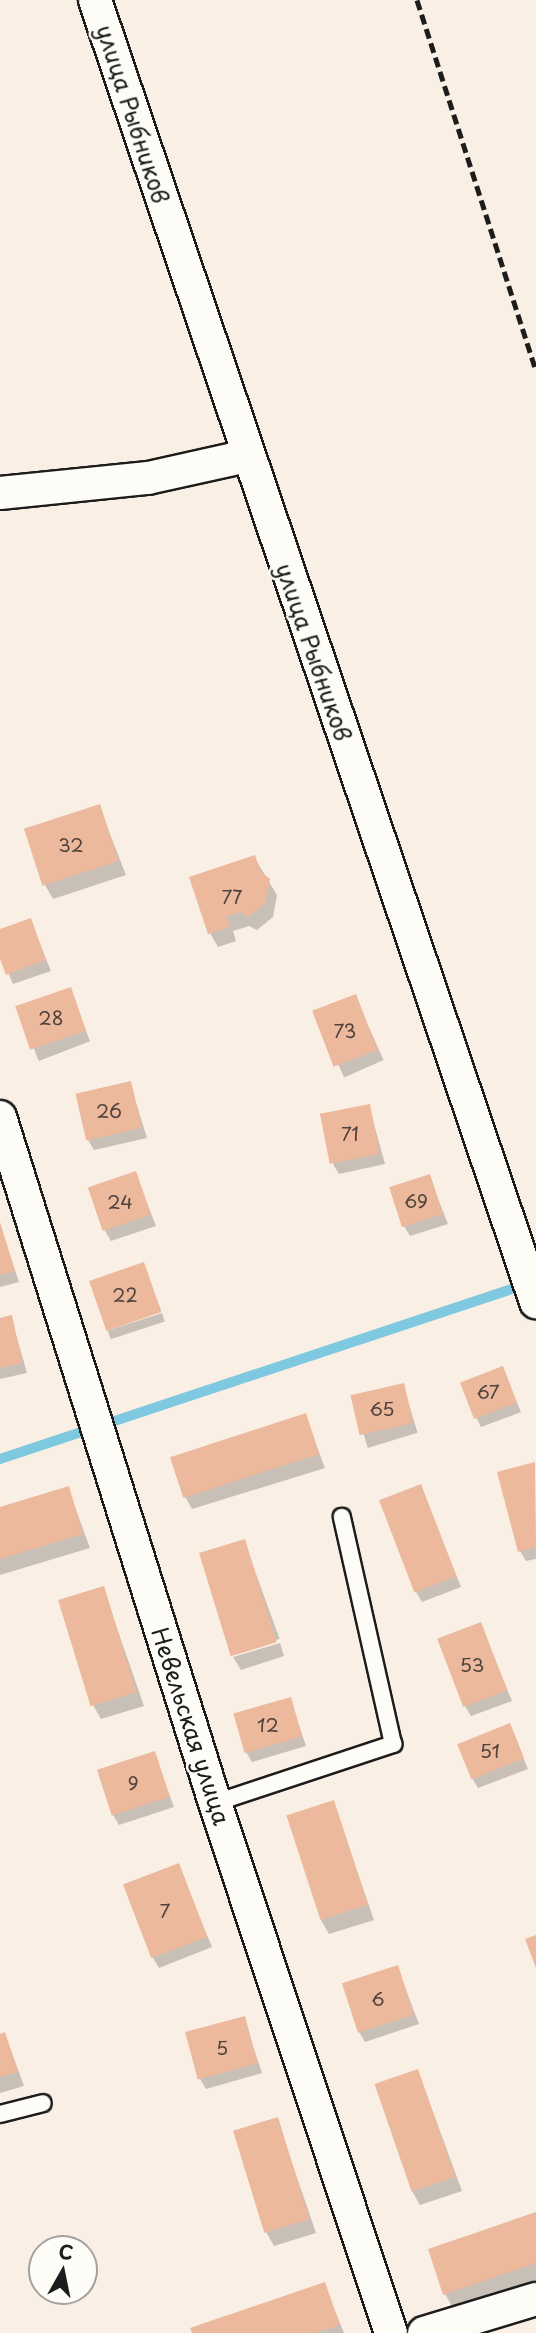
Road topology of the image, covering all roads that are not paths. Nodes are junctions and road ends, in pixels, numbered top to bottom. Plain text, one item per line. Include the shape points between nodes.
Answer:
1 (95, 0) edge
2 (247, 456) junction
3 (0, 493) edge
4 (0, 1117) edge
5 (536, 1303) edge
6 (342, 1517) dead end
7 (215, 1803) junction
8 (43, 2103) dead end
9 (0, 2114) edge
10 (536, 2299) edge
11 (391, 2333) edge
12 (424, 2333) edge

1 - 2 street, улица Рыбников
2 - 3 street via 148,478
2 - 5 street, улица Рыбников
4 - 7 street, Невельская улица
6 - 7 lane via 393,1744
7 - 11 street, Невельская улица
8 - 9 lane
10 - 12 street

